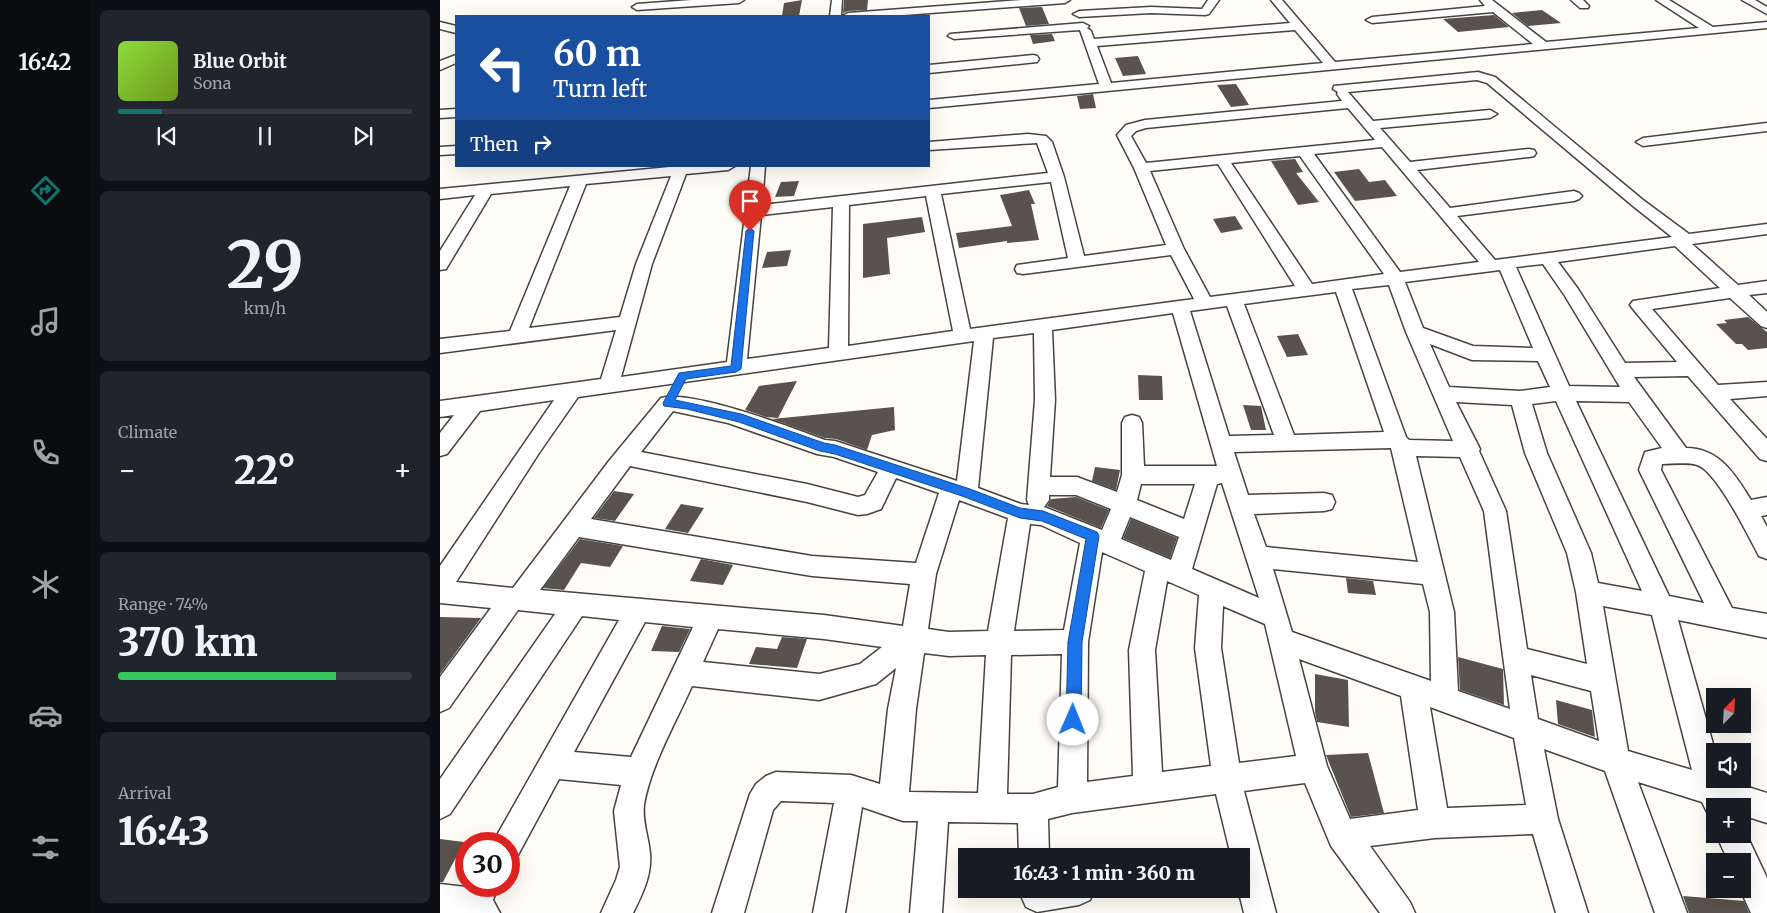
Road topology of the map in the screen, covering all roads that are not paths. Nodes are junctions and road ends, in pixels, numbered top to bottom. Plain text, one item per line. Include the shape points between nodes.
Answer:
1 (739, 0) edge
2 (837, 0) edge
3 (1065, 0) edge
4 (1079, 0) edge
5 (1214, 0) edge
6 (1276, 0) edge
7 (1485, 0) edge
8 (1661, 0) edge
9 (1747, 0) edge
10 (659, 2) edge
11 (636, 8) edge
12 (1495, 8) junction
13 (1767, 11) edge
14 (1079, 14) junction
15 (836, 15) edge
16 (880, 15) edge
17 (1155, 19) edge
18 (1372, 20) dead end
19 (440, 25) edge
20 (1767, 25) edge
21 (1083, 26) junction
22 (1298, 26) junction
23 (455, 30) edge
24 (1711, 30) junction
25 (954, 36) dead end
26 (1090, 44) junction
27 (1543, 46) junction
28 (455, 59) edge
29 (1033, 60) dead end
30 (440, 66) edge
31 (1327, 66) junction
32 (930, 69) edge
33 (1106, 87) junction
34 (1339, 89) junction
35 (930, 104) edge
36 (1351, 104) junction
37 (455, 113) edge
38 (440, 114) edge
39 (1490, 114) dead end
40 (1369, 125) junction
41 (1767, 126) edge
42 (1643, 142) dead end
43 (1384, 143) junction
44 (930, 146) edge
45 (455, 150) edge
46 (1304, 151) junction
47 (440, 152) edge
48 (1529, 153) dead end
49 (1222, 160) junction
50 (720, 167) edge
51 (758, 167) edge
52 (1405, 167) junction
53 (1141, 168) junction
54 (680, 172) junction
55 (1057, 176) junction
56 (580, 180) junction
57 (486, 189) junction
58 (933, 191) junction
59 (440, 194) edge
60 (1574, 196) dead end
61 (841, 201) junction
62 (752, 211) junction
63 (1445, 213) junction
64 (1767, 229) edge
65 (1682, 240) junction
66 (1176, 249) junction
67 (1547, 258) junction
68 (1077, 262) junction
69 (1499, 264) junction
70 (440, 265) edge
71 (1023, 269) dead end
72 (1395, 278) junction
73 (1342, 285) junction
74 (1767, 287) edge
75 (1306, 290) junction
76 (1733, 292) junction
77 (1234, 300) junction
78 (1205, 304) junction
79 (1180, 307) junction
80 (627, 322) junction
81 (1767, 322) edge
82 (1043, 326) junction
83 (1415, 332) junction
84 (984, 334) junction
85 (517, 336) junction
86 (963, 337) junction
87 (440, 346) edge
88 (838, 354) junction
89 (1545, 355) junction
90 (1692, 368) junction
91 (736, 369) junction
92 (1619, 370) junction
93 (682, 376) junction
94 (609, 386) junction
95 (1767, 389) edge
96 (572, 391) junction
97 (1563, 393) junction
98 (1713, 393) junction
99 (1444, 394) junction
100 (1635, 395) junction
101 (1520, 398) junction
102 (668, 403) junction
103 (473, 405) junction
104 (440, 409) edge
105 (1132, 423) dead end
106 (1287, 442) junction
107 (1221, 444) junction
108 (1400, 444) junction
109 (440, 448) edge
110 (1469, 449) junction
111 (1767, 454) edge
112 (1680, 456) junction
113 (626, 457) junction
114 (891, 468) junction
115 (1133, 475) junction
116 (1219, 475) junction
117 (1039, 486) junction
118 (959, 490) junction
119 (1324, 502) dead end
120 (1124, 505) junction
121 (1241, 505) junction
122 (1767, 506) edge
123 (1745, 510) junction
124 (1028, 514) junction
125 (573, 526) junction
126 (1192, 532) junction
127 (1100, 539) junction
128 (1767, 549) edge
129 (1258, 557) junction
130 (1168, 569) junction
131 (924, 574) junction
132 (1433, 574) junction
133 (440, 586) edge
134 (1212, 588) junction
135 (440, 592) edge
136 (1588, 592) junction
137 (515, 599) junction
138 (575, 605) junction
139 (1662, 607) junction
140 (638, 610) junction
141 (711, 616) junction
142 (1724, 617) junction
143 (1767, 626) edge
144 (1278, 628) junction
145 (912, 638) junction
146 (1075, 642) junction
147 (999, 644) junction
148 (1516, 658) junction
149 (685, 672) junction
150 (1603, 680) junction
151 (1413, 688) junction
152 (440, 698) edge
153 (1445, 699) junction
154 (1526, 729) junction
155 (1616, 761) junction
156 (552, 764) junction
157 (1312, 768) junction
158 (639, 772) junction
159 (1227, 779) junction
160 (851, 788) junction
161 (1148, 789) junction
162 (1072, 798) junction
163 (1713, 798) edge
164 (1716, 798) edge
165 (893, 803) junction
166 (440, 804) edge
167 (1751, 805) edge
168 (934, 807) junction
169 (992, 808) junction
170 (1767, 808) edge
171 (1033, 809) junction
172 (1543, 819) junction
173 (1435, 823) junction
174 (514, 832) edge
175 (1342, 835) junction
176 (1735, 843) edge
177 (1034, 848) edge
178 (1241, 848) edge
179 (1250, 880) edge
180 (440, 900) edge
181 (480, 901) edge
182 (616, 913) edge
183 (728, 913) edge
184 (829, 913) edge
185 (926, 913) edge
186 (1260, 913) edge
187 (1398, 913) edge
188 (1572, 913) edge
189 (1671, 913) edge
190 (1767, 913) edge

1 - 10 street
2 - 15 street
3 - 16 street
4 - 14 street
5 - 17 street via 1205,12
6 - 22 street
7 - 12 street
8 - 24 street
9 - 13 street
10 - 11 street
12 - 18 street
12 - 27 street
14 - 17 street
14 - 21 street
17 - 22 street
17 - 26 street
19 - 23 street
20 - 24 street
21 - 25 street
21 - 26 street
22 - 31 street
24 - 27 street
26 - 33 street
27 - 31 street
28 - 30 street
29 - 32 street
31 - 33 street
31 - 34 street
33 - 35 street
34 - 36 street
34 - 65 street via 1478,76 1491,80
36 - 40 street
36 - 53 street via 1131,128 1124,135
37 - 38 street
39 - 40 street
40 - 43 street
41 - 42 street
43 - 46 street
43 - 52 street
44 - 55 street via 1036,138 1045,142
45 - 47 street
46 - 49 street
46 - 72 street
48 - 52 street
49 - 53 street
49 - 75 street
50 - 54 street
51 - 62 street
52 - 63 street
53 - 66 street
54 - 56 street
54 - 80 street via 644,264
55 - 58 street
55 - 68 street
56 - 57 street
56 - 85 street
57 - 59 street
57 - 70 street
58 - 61 street
58 - 86 street
60 - 63 street
61 - 62 street
61 - 88 street
62 - 91 street
63 - 69 street
64 - 65 street
65 - 67 street
65 - 76 street
66 - 68 street
66 - 78 street
67 - 69 street
67 - 92 street
68 - 71 street
69 - 72 street
69 - 89 street
72 - 73 street
72 - 83 street
73 - 75 street
73 - 108 street
74 - 76 street
75 - 77 street
76 - 81 street
76 - 90 street via 1639,304
77 - 78 street
77 - 106 street
78 - 79 street
79 - 82 street
79 - 107 street
80 - 85 street
80 - 94 street
82 - 84 street
82 - 117 street via 1045,400
83 - 89 street via 1472,353
83 - 99 street
84 - 86 street
84 - 118 street
85 - 87 street
86 - 88 street
88 - 91 street
89 - 97 street
90 - 92 street
90 - 98 street
91 - 93 street
92 - 100 street
93 - 94 street
93 - 102 street
94 - 96 street
95 - 98 street
96 - 103 street
96 - 133 street
97 - 100 street
97 - 101 street
97 - 139 street
98 - 111 street
99 - 101 street
99 - 110 street
100 - 112 street
101 - 136 street via 1536,453 1579,553
102 - 113 street
102 - 114 street via 741,418
103 - 104 street
103 - 109 street
105 - 115 street
106 - 107 street
106 - 108 street
107 - 116 street
108 - 110 street
108 - 132 street
110 - 148 street via 1495,511
112 - 123 street via 1695,456 1708,461
112 - 142 street via 1653,458 1650,470
113 - 114 street via 858,506 873,502
113 - 125 street
114 - 118 street
115 - 116 street
115 - 120 street
116 - 121 street
116 - 126 street
117 - 120 street via 1077,486
117 - 124 street
118 - 124 street
118 - 131 street
119 - 121 street
120 - 126 street
120 - 127 street
121 - 129 street
122 - 123 street
123 - 128 street
124 - 127 street
124 - 147 street via 1010,582
125 - 131 street via 812,566
125 - 137 street
126 - 130 street
127 - 130 street
127 - 146 street
129 - 132 street
129 - 144 street
130 - 134 street
130 - 161 street via 1142,650
131 - 145 street
132 - 153 street via 1442,612
134 - 144 street
134 - 159 street via 1208,648
135 - 137 street
136 - 139 street
136 - 150 street
137 - 138 street
137 - 152 street
138 - 140 street
138 - 166 street
139 - 142 street
139 - 164 street
140 - 141 street
140 - 156 street
141 - 145 street
141 - 149 street
142 - 143 street
144 - 151 street
144 - 157 street
145 - 147 street via 949,644
145 - 149 street via 867,675 819,686
145 - 165 street
146 - 147 street
146 - 162 street
147 - 169 street
148 - 150 street
148 - 154 street
149 - 158 street
150 - 155 street
151 - 153 street
151 - 173 street
153 - 154 street
154 - 155 street
154 - 172 street
155 - 163 street
155 - 189 street
156 - 158 street
156 - 174 street
157 - 159 street
157 - 175 street
158 - 182 street via 629,817 634,837 635,870
159 - 161 street
159 - 178 street
160 - 165 street
160 - 183 street via 776,786 766,794 760,804
160 - 184 street
161 - 162 street
162 - 171 street
165 - 168 street
167 - 170 street
168 - 169 street
168 - 185 street
169 - 171 street
171 - 177 street
172 - 173 street
172 - 188 street
173 - 175 street
175 - 187 street
176 - 190 street
179 - 186 street
180 - 181 street

